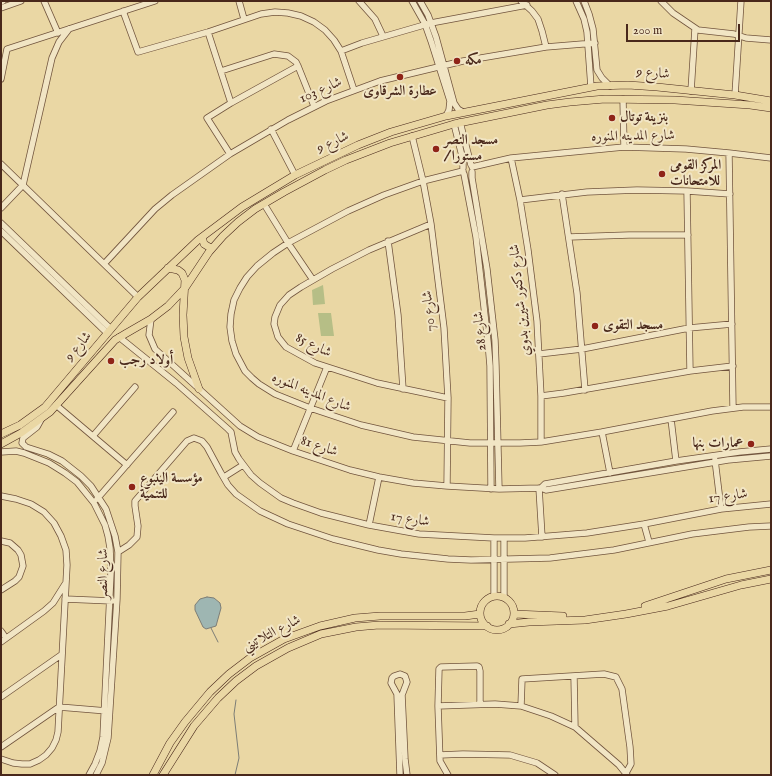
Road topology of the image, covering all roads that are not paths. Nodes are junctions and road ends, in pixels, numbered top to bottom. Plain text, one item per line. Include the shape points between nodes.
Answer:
1 (21, 1) edge
2 (44, 1) edge
3 (155, 1) edge
4 (239, 1) edge
5 (359, 1) edge
6 (412, 1) edge
7 (420, 1) edge
8 (521, 1) edge
9 (576, 1) edge
10 (584, 1) edge
11 (661, 1) edge
12 (741, 1) edge
13 (527, 5) junction
14 (1, 8) edge
15 (124, 11) junction
16 (244, 19) junction
17 (431, 22) junction
18 (424, 24) junction
19 (69, 29) junction
20 (695, 29) junction
21 (208, 32) junction
22 (58, 33) junction
23 (383, 36) junction
24 (739, 36) junction
25 (771, 40) edge
26 (588, 43) junction
27 (595, 43) junction
28 (546, 47) junction
29 (341, 52) junction
30 (298, 66) junction
31 (442, 66) junction
32 (597, 70) junction
33 (221, 71) junction
34 (590, 72) junction
35 (1, 79) edge
36 (610, 86) junction
37 (589, 87) junction
38 (657, 87) junction
39 (676, 89) junction
40 (354, 90) junction
41 (569, 91) junction
42 (691, 91) junction
43 (735, 95) junction
44 (623, 99) junction
45 (588, 100) junction
46 (658, 100) junction
47 (675, 100) junction
48 (771, 101) edge
49 (570, 102) junction
50 (231, 103) junction
51 (314, 106) junction
52 (771, 108) edge
53 (463, 112) junction
54 (446, 116) junction
55 (457, 123) junction
56 (271, 129) junction
57 (412, 136) junction
58 (624, 147) junction
59 (729, 153) junction
60 (230, 154) junction
61 (511, 158) junction
62 (771, 158) edge
63 (1, 164) edge
64 (472, 168) junction
65 (463, 171) junction
66 (296, 175) junction
67 (423, 181) junction
68 (23, 185) junction
69 (687, 191) junction
70 (562, 194) junction
71 (730, 194) junction
72 (520, 200) junction
73 (264, 204) junction
74 (1, 208) edge
75 (1, 223) edge
76 (431, 224) junction
77 (1, 230) edge
78 (688, 235) junction
79 (11, 236) junction
80 (202, 237) junction
81 (569, 237) junction
82 (388, 241) junction
83 (288, 243) junction
84 (212, 248) junction
85 (104, 264) junction
86 (168, 268) junction
87 (313, 280) junction
88 (185, 288) junction
89 (138, 297) junction
90 (151, 319) junction
91 (732, 324) junction
92 (689, 328) junction
93 (109, 331) junction
94 (119, 337) junction
95 (582, 349) junction
96 (539, 354) junction
97 (493, 366) junction
98 (733, 366) junction
99 (327, 367) junction
100 (690, 371) junction
101 (183, 375) junction
102 (176, 383) junction
103 (135, 387) dead end
104 (199, 389) junction
105 (403, 389) junction
106 (585, 390) junction
107 (541, 396) junction
108 (448, 398) junction
109 (56, 405) junction
110 (771, 407) edge
111 (310, 408) junction
112 (733, 408) junction
113 (173, 412) dead end
114 (42, 418) junction
115 (671, 419) junction
116 (240, 426) junction
117 (602, 432) junction
118 (1, 434) edge
119 (93, 436) junction
120 (232, 439) junction
121 (448, 441) junction
122 (541, 442) junction
123 (1, 444) edge
124 (492, 444) junction
125 (498, 444) junction
126 (771, 449) edge
127 (25, 450) junction
128 (293, 451) junction
129 (1, 452) edge
130 (714, 456) junction
131 (771, 456) edge
132 (676, 461) junction
133 (715, 462) junction
134 (127, 465) junction
135 (243, 465) junction
136 (70, 467) junction
137 (639, 468) junction
138 (65, 473) junction
139 (610, 473) junction
140 (641, 474) junction
141 (224, 477) junction
142 (379, 477) junction
143 (447, 486) junction
144 (540, 488) junction
145 (491, 489) junction
146 (499, 489) junction
147 (1, 496) edge
148 (99, 497) junction
149 (94, 503) junction
150 (771, 504) edge
151 (721, 509) junction
152 (644, 524) junction
153 (369, 525) junction
154 (771, 526) edge
155 (542, 537) junction
156 (494, 538) junction
157 (504, 538) junction
158 (1, 541) edge
159 (649, 542) junction
160 (118, 552) junction
161 (494, 559) junction
162 (504, 559) junction
163 (771, 570) edge
164 (771, 579) edge
165 (66, 582) junction
166 (1, 590) edge
167 (494, 596) junction
168 (504, 597) junction
169 (65, 599) junction
170 (117, 599) junction
171 (110, 600) junction
172 (480, 614) junction
173 (514, 614) junction
174 (509, 624) junction
175 (487, 626) junction
176 (1, 631) edge
177 (6, 638) junction
178 (1, 642) edge
179 (61, 655) junction
180 (574, 676) junction
181 (1, 697) edge
182 (480, 704) junction
183 (438, 706) junction
184 (522, 706) junction
185 (59, 707) junction
186 (107, 711) junction
187 (575, 727) junction
188 (1, 747) edge
189 (440, 756) junction
190 (1, 759) edge
191 (627, 774) edge
192 (89, 775) edge
193 (96, 775) edge
194 (153, 775) edge
195 (163, 775) edge
196 (400, 775) edge
197 (407, 775) edge
198 (448, 775) edge
199 (555, 775) edge

1 - 14 street
2 - 22 street
3 - 15 street
4 - 16 street
5 - 23 street via 375,19
6 - 18 street
7 - 17 street
8 - 13 street
9 - 26 street via 584,19
10 - 27 street
11 - 20 street
12 - 24 street
13 - 17 street
13 - 28 street via 538,19
15 - 19 street
15 - 21 street via 138,52
16 - 21 street
16 - 29 street via 275,12 302,16 325,30
17 - 18 street
17 - 31 street
18 - 23 street
18 - 31 street
19 - 22 street
19 - 68 street via 59,42 52,58
20 - 24 street
20 - 42 street
21 - 33 street
22 - 35 street via 7,49
23 - 29 street
24 - 25 street
24 - 43 street
26 - 27 street, شارع 103
26 - 28 street, شارع 103
26 - 34 street
27 - 32 street
28 - 31 street, شارع 103
29 - 40 street
30 - 33 street via 288,56 274,54
30 - 50 street
30 - 51 street
31 - 40 street, شارع 103
31 - 53 street via 455,105
31 - 54 street via 450,101
32 - 34 street via 595,73
32 - 36 street
33 - 50 street
34 - 37 street
36 - 37 main road, شارع 9
36 - 38 main road, شارع 9
37 - 41 main road, شارع 9
37 - 45 main road via 585,95
38 - 39 main road, شارع 9
38 - 46 main road
39 - 42 main road, شارع 9
39 - 47 main road
40 - 51 street, شارع 103
41 - 49 main road via 573,97
41 - 53 main road, شارع 9
42 - 43 main road, شارع 9
43 - 48 main road, شارع 9
44 - 45 main road, شارع 9
44 - 46 main road, شارع 9
44 - 58 street
45 - 49 main road, شارع 9
46 - 47 main road, شارع 9
47 - 52 main road, شارع 9
49 - 55 main road, شارع 9
50 - 60 street via 207,118
51 - 56 street, شارع 103
53 - 54 main road, شارع 9
54 - 66 main road, شارع 9 via 390,132
55 - 57 main road, شارع 9
55 - 64 street, شارع 28
55 - 65 street, شارع 28
56 - 60 street, شارع 103
56 - 66 street
57 - 67 street, شارع 70
57 - 73 main road, شارع 9 via 368,151 325,170
58 - 59 street, شارع المدينه المنوره
58 - 61 street, شارع المدينه المنوره
59 - 62 street, شارع المدينه المنوره
59 - 71 street
60 - 85 street, شارع 103 via 155,209
61 - 64 street, شارع المدينه المنوره
61 - 72 street, شارع دكتور شيرين بدوي
63 - 68 street
64 - 65 street via 466,165
64 - 65 street via 468,175
64 - 97 street, شارع 28 via 487,269
65 - 67 street, شارع المدينه المنوره
65 - 97 street, شارع 28 via 470,199
66 - 80 main road, شارع 9 via 242,207
67 - 76 street, شارع 70
67 - 83 street, شارع المدينه المنوره via 348,211
68 - 74 street
68 - 85 street
69 - 70 street via 637,190
69 - 71 street
69 - 78 street
70 - 72 street
70 - 81 street
71 - 91 street
72 - 96 street, شارع دكتور شيرين بدوي via 537,320
73 - 83 street
73 - 84 main road, شارع 9 via 238,222
75 - 79 street
76 - 82 street, شارع 85
76 - 108 street, شارع 70 via 444,328
77 - 79 street
78 - 81 street
78 - 92 street
79 - 93 street
80 - 84 main road via 205,245
80 - 86 main road, شارع 9
81 - 95 street
82 - 87 street, شارع 85
82 - 105 street via 398,315
83 - 87 street
83 - 111 street, شارع المدينه المنوره via 257,266 247,277 234,300 230,327 236,354 245,371 275,394
84 - 88 main road, شارع 9
85 - 89 street
86 - 88 main road via 182,273
86 - 89 main road, شارع 9
87 - 99 street, شارع 85 via 280,305 275,317 275,331 286,347
88 - 90 main road, شارع 9
88 - 104 main road via 184,337
89 - 93 main road, شارع 9
90 - 94 main road, شارع 9
90 - 101 street, شارع 81 via 149,333 153,346
91 - 92 street
91 - 98 street
92 - 95 street
92 - 100 street
93 - 118 main road, شارع 9 via 45,407 20,425
94 - 102 street, شارع 17
94 - 109 main road, شارع 9
95 - 96 street
95 - 106 street
96 - 107 street, شارع دكتور شيرين بدوي
97 - 124 street, شارع 28
97 - 125 street, شارع 28
98 - 100 street
98 - 112 street
99 - 105 street, شارع 85
99 - 111 street
100 - 106 street
101 - 102 street
101 - 104 street, شارع 81
102 - 120 street, شارع 17 via 226,427 231,432
103 - 119 street
104 - 116 street, شارع 81
105 - 108 street, شارع 85
106 - 107 street
107 - 122 street, شارع دكتور شيرين بدوي
108 - 121 street, شارع 70
109 - 114 main road, شارع 9
109 - 119 street
110 - 112 street, شارع المدينه المنوره
111 - 121 street, شارع المدينه المنوره via 378,430
111 - 128 street
112 - 115 street, شارع المدينه المنوره
113 - 134 street
114 - 123 main road, شارع 9
114 - 127 street via 38,427 23,438
115 - 117 street, شارع المدينه المنوره
115 - 132 street
116 - 120 street
116 - 128 street, شارع 81 via 258,437
117 - 122 street, شارع المدينه المنوره
117 - 139 street
119 - 134 street
120 - 135 street, شارع 17 via 235,452
121 - 124 street, شارع المدينه المنوره
121 - 143 street, شارع 70
122 - 125 street, شارع المدينه المنوره
124 - 125 street, شارع المدينه المنوره
124 - 145 street, شارع 28
125 - 146 street, شارع 28
126 - 130 street, شارع 81
127 - 129 street, شارع النصر
127 - 136 street, شارع النصر via 48,454
127 - 138 street, شارع النصر
128 - 142 street, شارع 81
130 - 132 street, شارع 81
130 - 133 street
131 - 133 street, شارع 81
132 - 137 street, شارع 81
133 - 140 street, شارع 81
133 - 151 street
134 - 148 street
135 - 141 street
135 - 153 street, شارع 17 via 260,483 281,498 321,513
136 - 138 street
136 - 148 street, شارع النصر
137 - 139 street, شارع 81
137 - 140 street
138 - 149 street, شارع النصر via 77,482
139 - 144 street, شارع 81 via 545,484
140 - 144 street, شارع 81 via 546,490
141 - 160 street via 202,441 194,438 187,441 135,501 137,537
141 - 161 street via 236,494 260,511 318,535 401,554 448,559
142 - 143 street, شارع 81
142 - 153 street
143 - 145 street, شارع 81
144 - 146 street, شارع 81
144 - 155 street
145 - 146 street, شارع 81
147 - 165 street via 31,504 44,512 54,523 66,550
148 - 149 street
148 - 160 street, شارع النصر via 112,523
149 - 171 street, شارع النصر via 105,524 110,548
150 - 151 street, شارع 17
151 - 152 street, شارع 17
152 - 155 street, شارع 17
152 - 159 street
153 - 156 street, شارع 17 via 419,534
154 - 159 street via 721,530
155 - 157 street, شارع 17
156 - 157 street, شارع 17
156 - 161 street
157 - 162 street
158 - 166 street via 10,543 18,550 23,566 19,577
159 - 162 street via 571,556
160 - 170 street, شارع النصر
161 - 162 street
161 - 167 street
162 - 168 street
163 - 173 main road via 726,579 641,607 614,612 568,616
164 - 174 main road via 741,584 668,606 626,614 585,620
165 - 169 street
165 - 177 street via 44,611
167 - 168 main road
167 - 172 main road via 483,603
168 - 173 main road via 511,604
169 - 171 street
169 - 179 street
170 - 171 street
170 - 186 street, شارع النصر
171 - 186 street, شارع النصر
172 - 175 main road
172 - 194 main road, شارع التلاتيني via 355,618 320,626 284,639 250,658 210,692 170,743
173 - 174 main road
174 - 175 main road via 498,629
175 - 195 main road, شارع التلاتيني via 356,627 321,634 293,645 256,666 218,698 194,726
176 - 177 street
177 - 178 street
179 - 181 street
179 - 185 street
180 - 184 street via 522,679
180 - 187 street
180 - 191 street via 611,675 619,682 630,747 631,764
182 - 183 street
182 - 183 street via 479,667 441,667
182 - 184 street
183 - 189 street
184 - 187 street
185 - 186 street
185 - 188 street
185 - 190 street via 56,740 46,755 30,764
186 - 192 street via 100,751
186 - 193 street via 106,751
187 - 191 street
189 - 198 street
189 - 199 street via 510,755 537,763
196 - 197 street via 397,694 391,683 394,676 400,674 405,676 407,682 402,695

